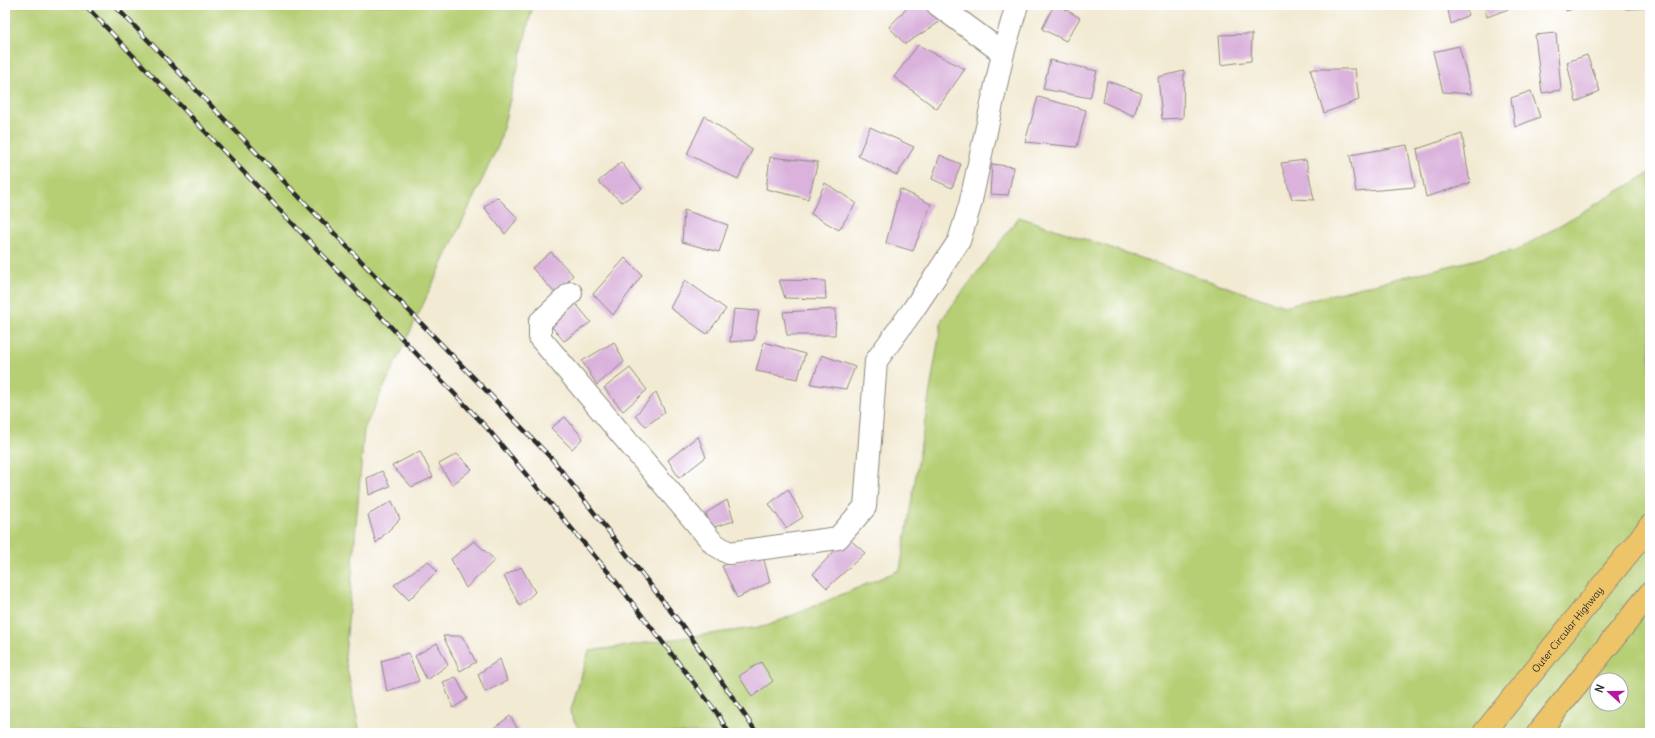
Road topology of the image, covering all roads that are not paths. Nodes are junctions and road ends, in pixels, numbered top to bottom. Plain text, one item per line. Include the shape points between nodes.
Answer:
1 (938, 5) edge
2 (1017, 5) edge
3 (1003, 52) junction
4 (571, 293) dead end
5 (1650, 526) edge
6 (1650, 593) edge
7 (1484, 733) edge
8 (1538, 733) edge

1 - 3 street
2 - 3 street
3 - 4 street via 970,205 958,241 876,361 865,508 838,538 729,553 714,544 540,338 540,322
5 - 7 highway, Outer Circular Highway
6 - 8 highway

